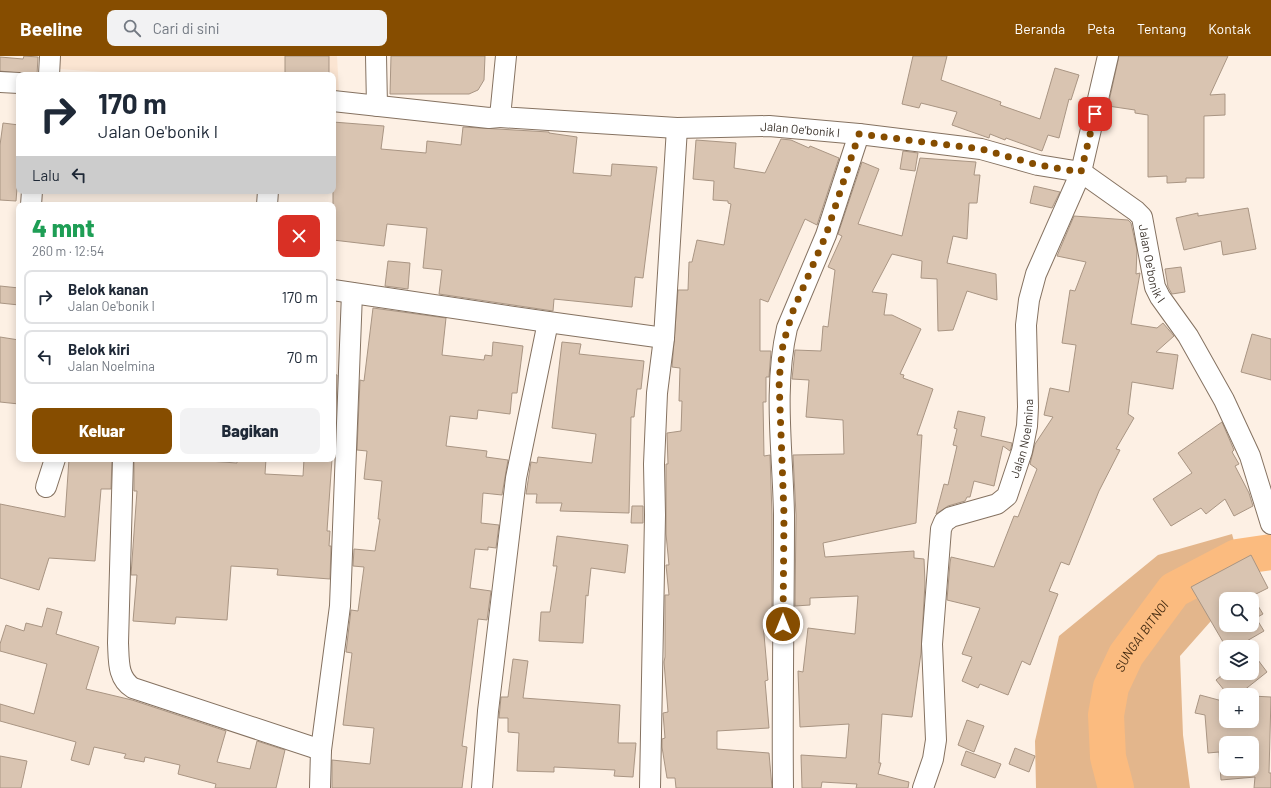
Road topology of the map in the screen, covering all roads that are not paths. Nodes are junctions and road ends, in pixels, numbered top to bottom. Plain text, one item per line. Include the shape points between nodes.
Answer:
1 (50, 56) edge
2 (376, 56) edge
3 (506, 56) edge
4 (1108, 56) edge
5 (49, 72) edge
6 (0, 82) edge
7 (16, 83) edge
8 (336, 101) edge
9 (377, 106) junction
10 (500, 117) junction
11 (677, 128) junction
12 (859, 134) junction
13 (1081, 172) junction
14 (342, 291) edge
15 (548, 322) junction
16 (664, 338) junction
17 (54, 462) edge
18 (123, 462) edge
19 (46, 487) dead end
20 (1268, 516) edge
21 (321, 750) junction
22 (320, 788) edge
23 (482, 788) edge
24 (650, 788) edge
25 (784, 788) edge
26 (923, 788) edge

1 - 5 street
2 - 9 street
3 - 10 street
4 - 13 street, Jalan Noelmina
6 - 7 street
8 - 9 street, Jalan Oe'bonik I
9 - 10 street, Jalan Oe'bonik I
10 - 11 street, Jalan Oe'bonik I
11 - 12 street, Jalan Oe'bonik I via 769,126
11 - 16 street
12 - 13 street, Jalan Oe'bonik I via 981,149 1038,165
12 - 25 street via 826,235 789,322 783,344 779,380 784,515
13 - 20 street, Jalan Oe'bonik I via 1142,218 1155,287 1188,336 1224,400 1250,456
13 - 26 street, Jalan Noelmina via 1036,274 1029,300 1026,326 1027,426 1022,451 1007,496 997,504 951,517 944,522 941,529 932,644 936,740 933,759
14 - 15 street
14 - 21 street via 340,606
15 - 16 street
15 - 23 street via 516,478 488,711
16 - 24 street via 657,394 654,464
17 - 19 street
18 - 21 street via 118,643 120,671 125,681 133,688
21 - 22 street

